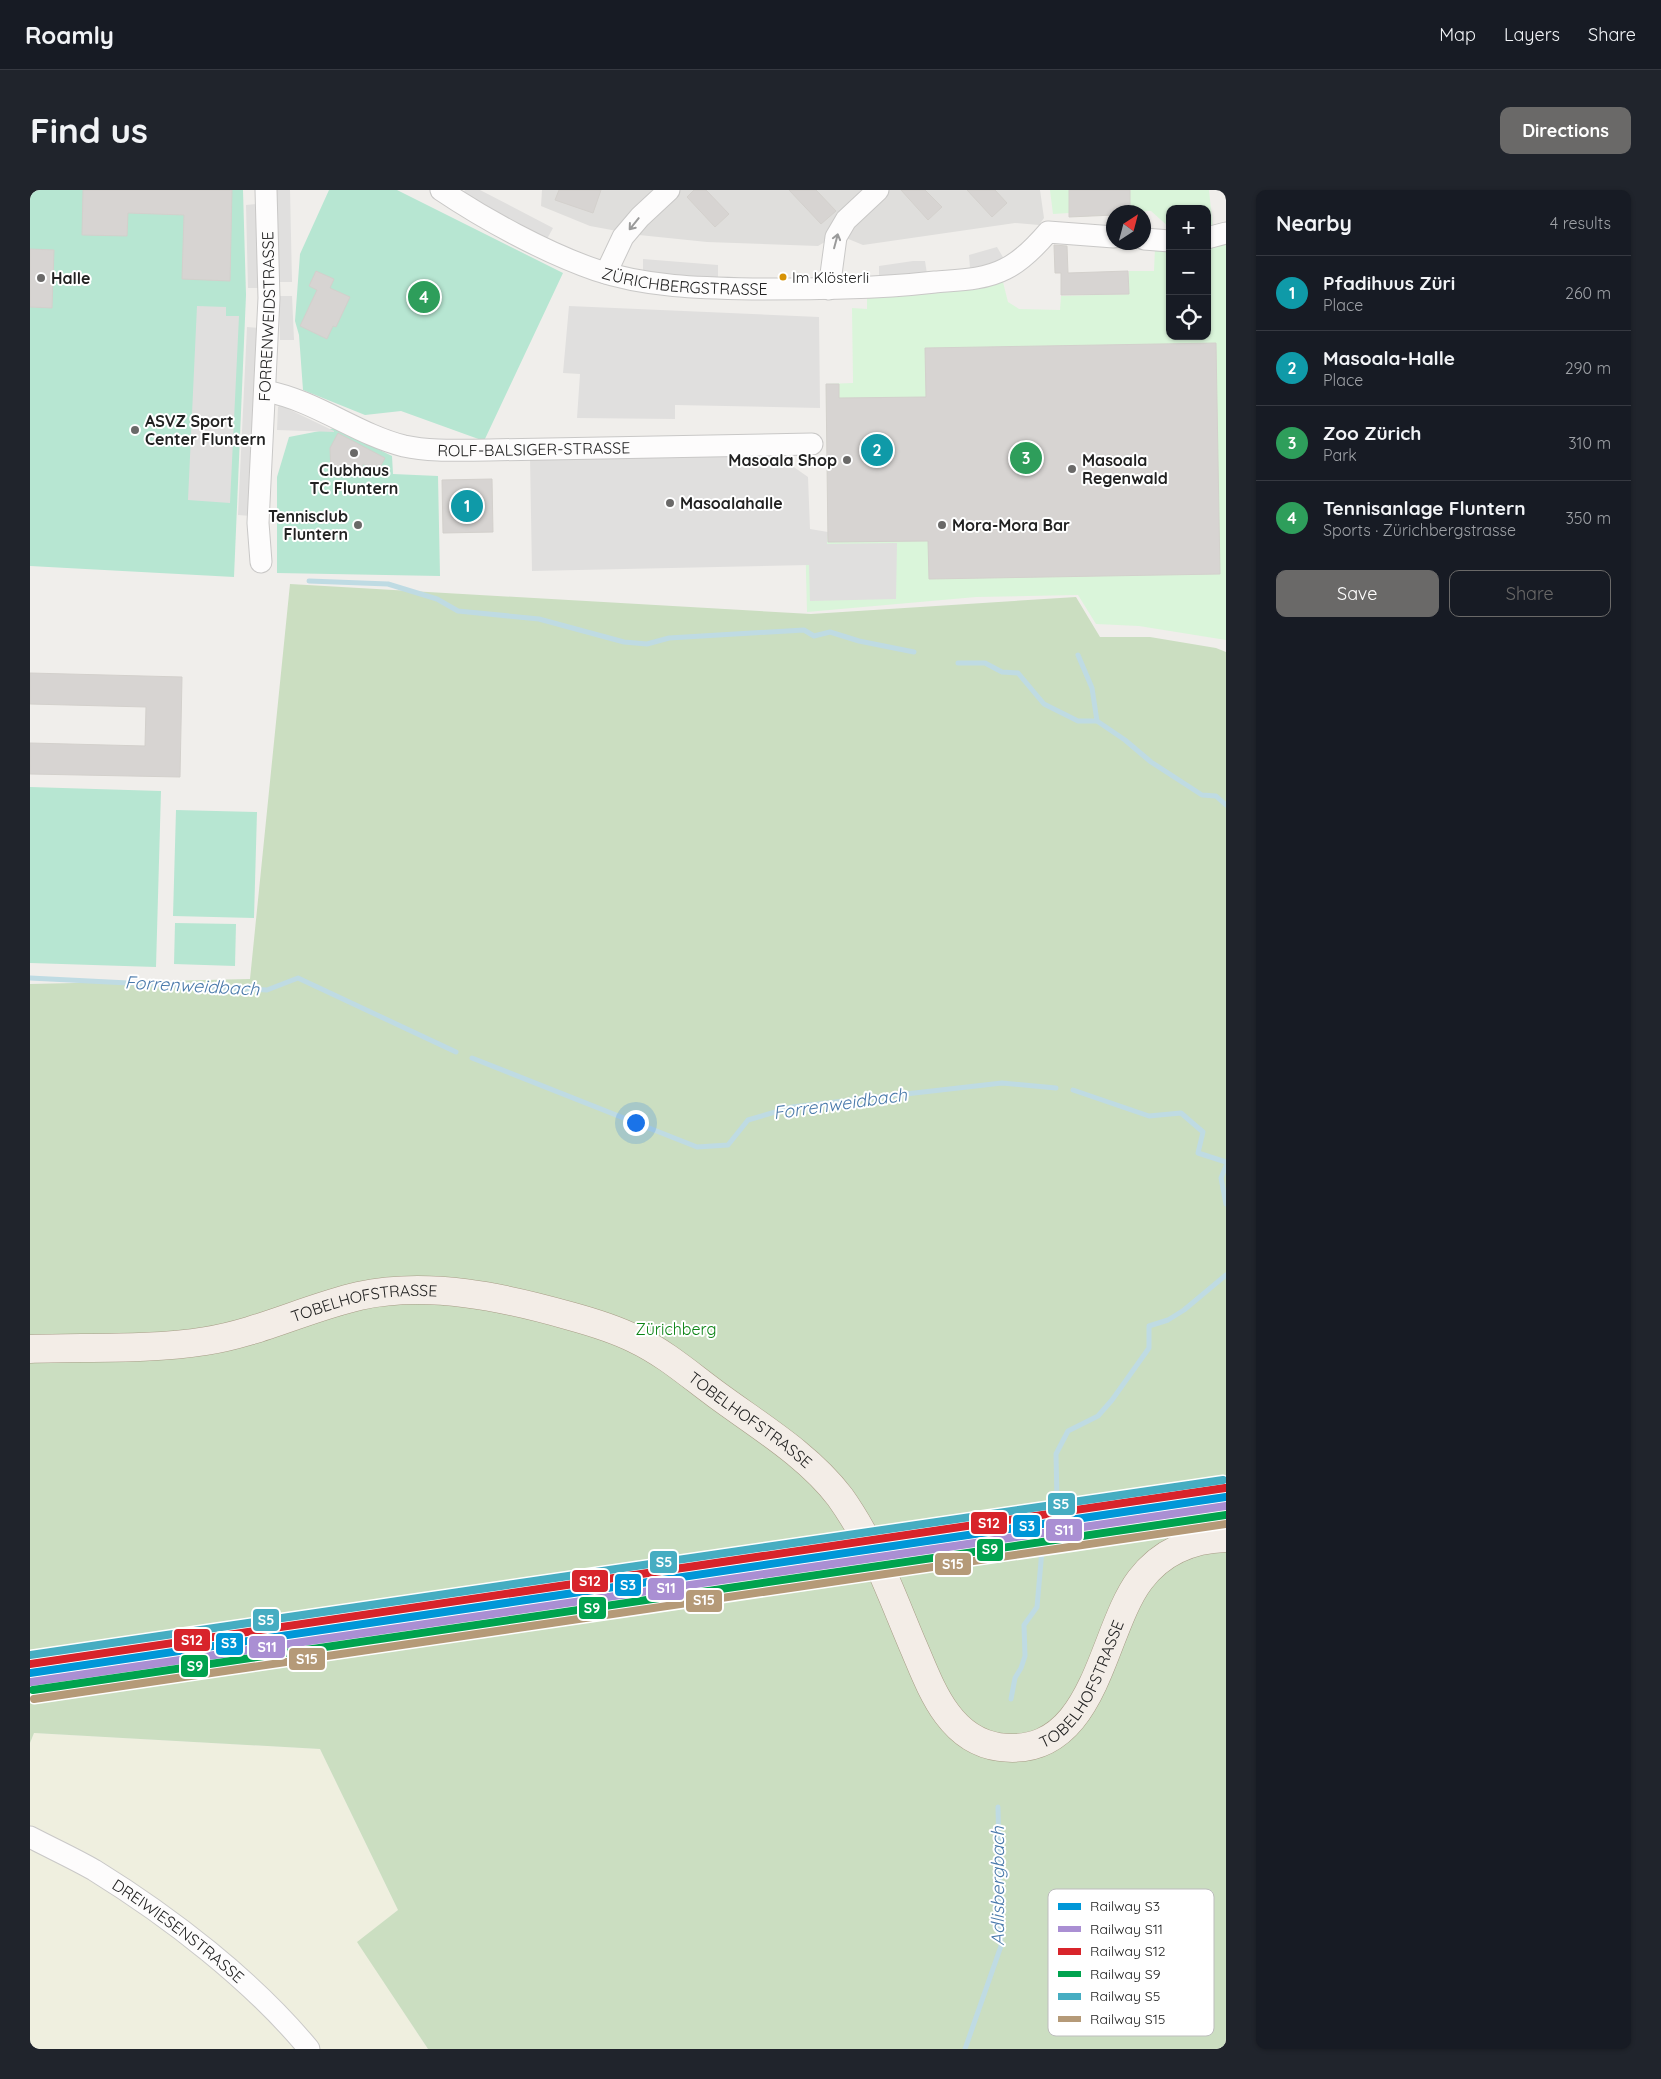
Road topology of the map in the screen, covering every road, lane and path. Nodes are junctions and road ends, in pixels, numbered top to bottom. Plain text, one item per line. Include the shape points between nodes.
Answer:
1 (266, 190) edge
2 (441, 190) edge
3 (669, 190) edge
4 (878, 190) edge
5 (1226, 233) edge
6 (1106, 236) edge
7 (1211, 237) edge
8 (1151, 240) edge
9 (1166, 241) edge
10 (606, 273) junction
11 (829, 289) junction
12 (265, 391) junction
13 (812, 444) dead end
14 (261, 562) dead end
15 (30, 1349) edge
16 (1226, 1538) edge
17 (30, 1837) edge
18 (309, 2049) edge

1 - 12 street, FORRENWEIDSTRASSE via 269,298
2 - 10 street, ZÜRICHBERGSTRASSE via 531,242
3 -> 10 street via 623,237
11 -> 4 street via 836,237 846,220
5 - 7 street
6 - 11 street, ZÜRICHBERGSTRASSE via 1048,232 1021,260 1005,270 977,277 900,286
8 - 9 street
10 - 11 street, ZÜRICHBERGSTRASSE via 663,284 708,288
12 - 13 street, ROLF-BALSIGER-STRASSE via 285,394 373,435 406,446 489,450
12 - 14 street, FORRENWEIDSTRASSE via 258,523
15 - 16 main road, TOBELHOFSTRASSE via 206,1341 362,1296 398,1291 468,1294 523,1304 572,1316 634,1338 662,1354 790,1449 826,1480 856,1521 877,1562 932,1692 966,1733 979,1741 1001,1747 1040,1742 1060,1730 1078,1710 1094,1686 1134,1589 1154,1564 1188,1544
17 - 18 street, DREIWIESENSTRASSE via 93,1870 162,1915 252,1989 285,2020

